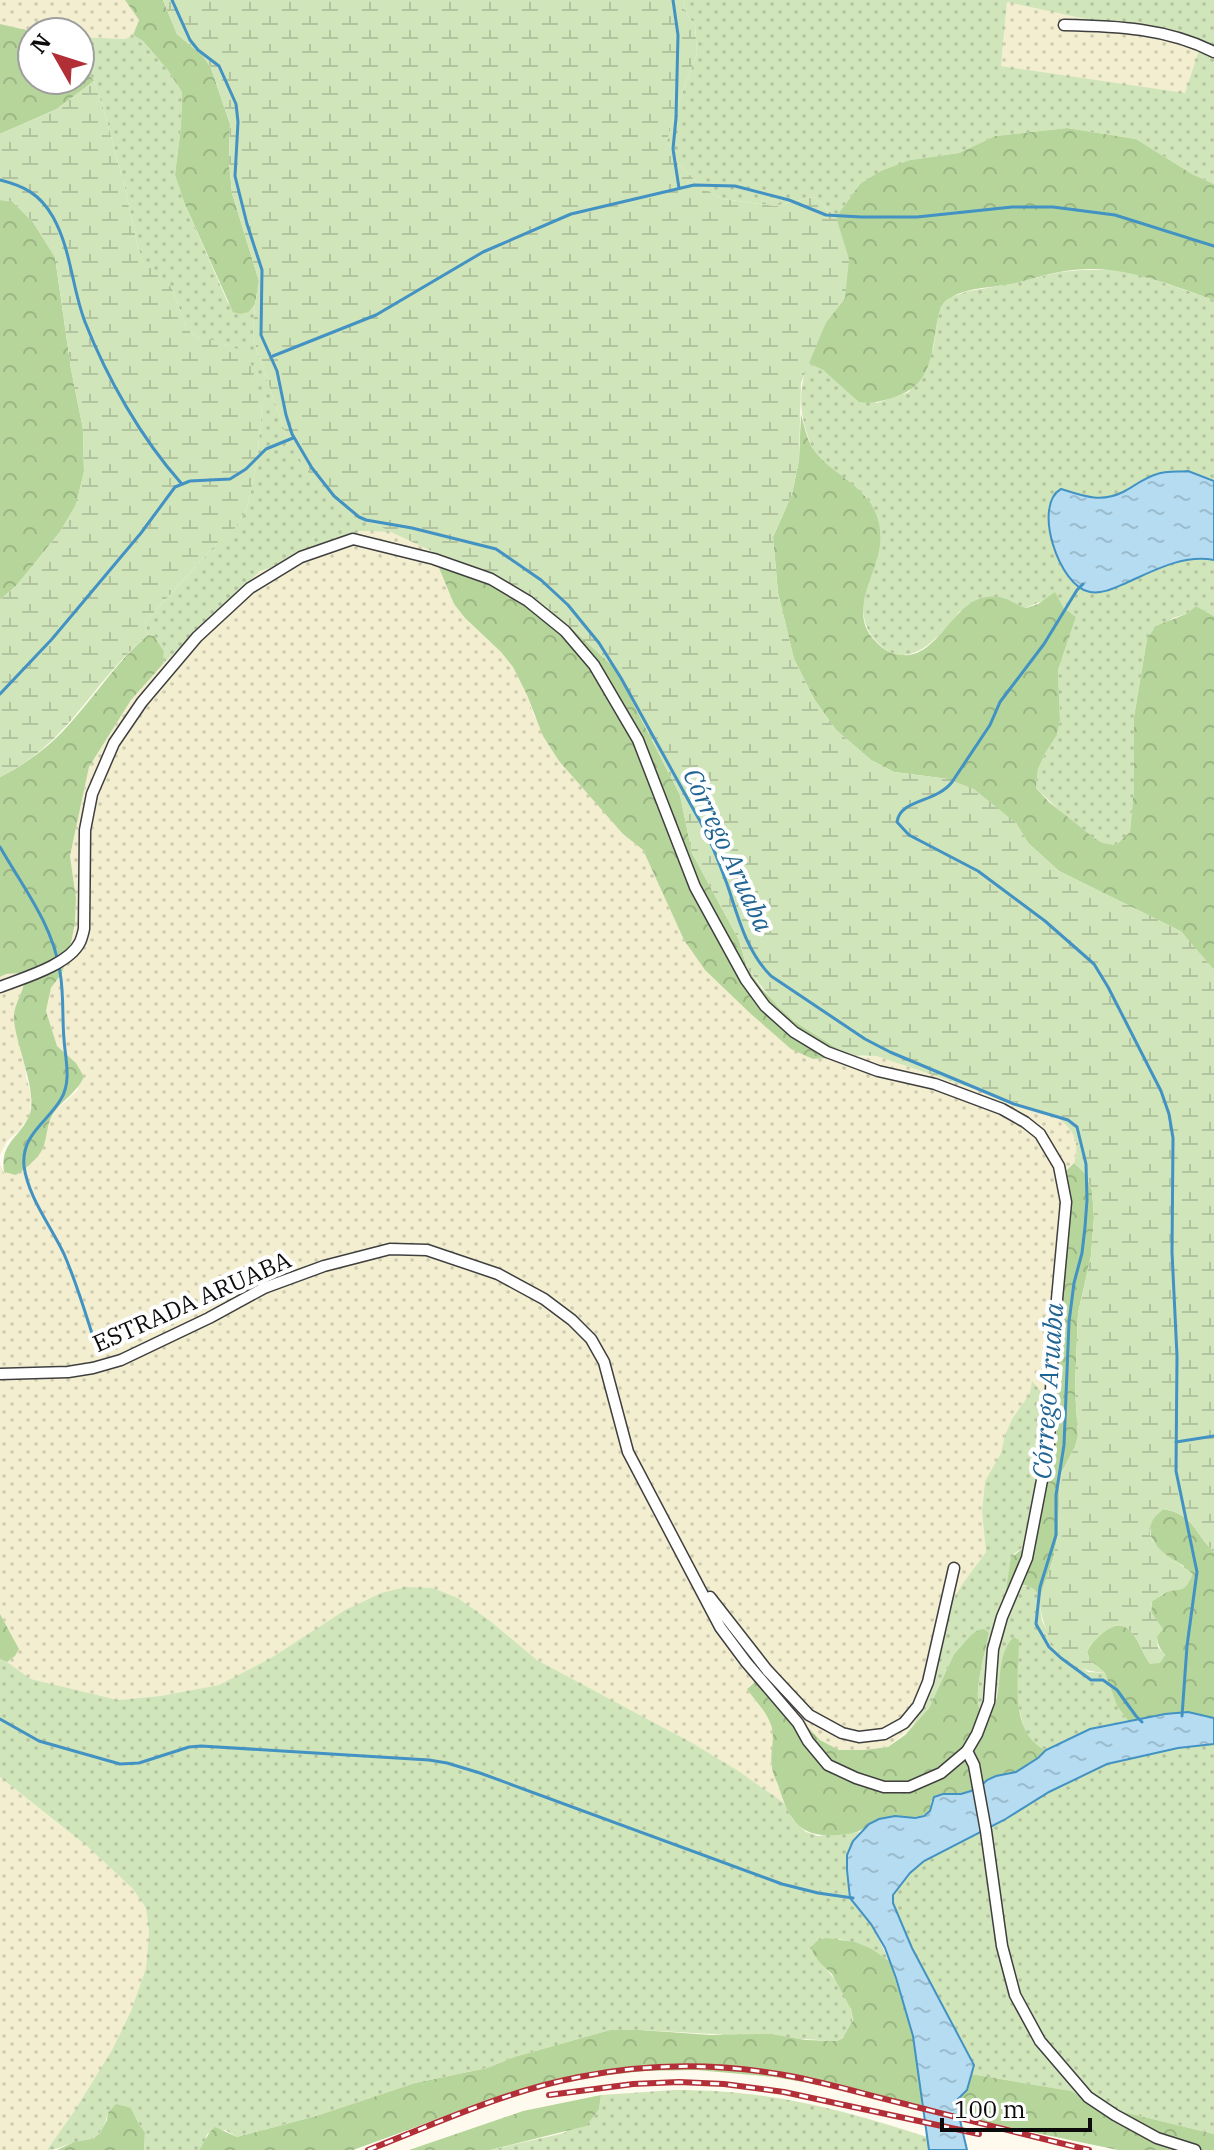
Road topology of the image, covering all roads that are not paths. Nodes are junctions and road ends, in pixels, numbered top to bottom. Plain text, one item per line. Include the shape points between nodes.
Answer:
1 (1064, 25) dead end
2 (1214, 52) edge
3 (0, 987) edge
4 (0, 1374) edge
5 (954, 1568) dead end
6 (694, 1576) junction
7 (967, 1751) junction
8 (1195, 2150) edge

1 - 2 street via 1170,34
3 - 7 street via 47,968 80,943 85,830 92,794 114,743 197,637 250,588 301,557 353,539 491,579 528,601 565,631 594,665 638,740 695,887 765,1006 827,1052 1002,1109 1040,1134 1059,1166 1066,1202 1049,1444 1027,1558 993,1649 989,1702
4 - 6 street, ESTRADA ARUABA via 68,1372 121,1360 264,1288 324,1266 390,1249 442,1254 498,1274 544,1299 591,1339 604,1362 628,1452
5 - 6 street, ESTRADA ARUABA via 918,1706 904,1723 884,1734 859,1737 809,1715
6 - 7 street, ESTRADA ARUABA via 737,1651 828,1765 884,1787 909,1787 941,1773
7 - 8 street via 986,1831 1002,1946 1015,1995 1040,2041 1088,2097 1157,2138

